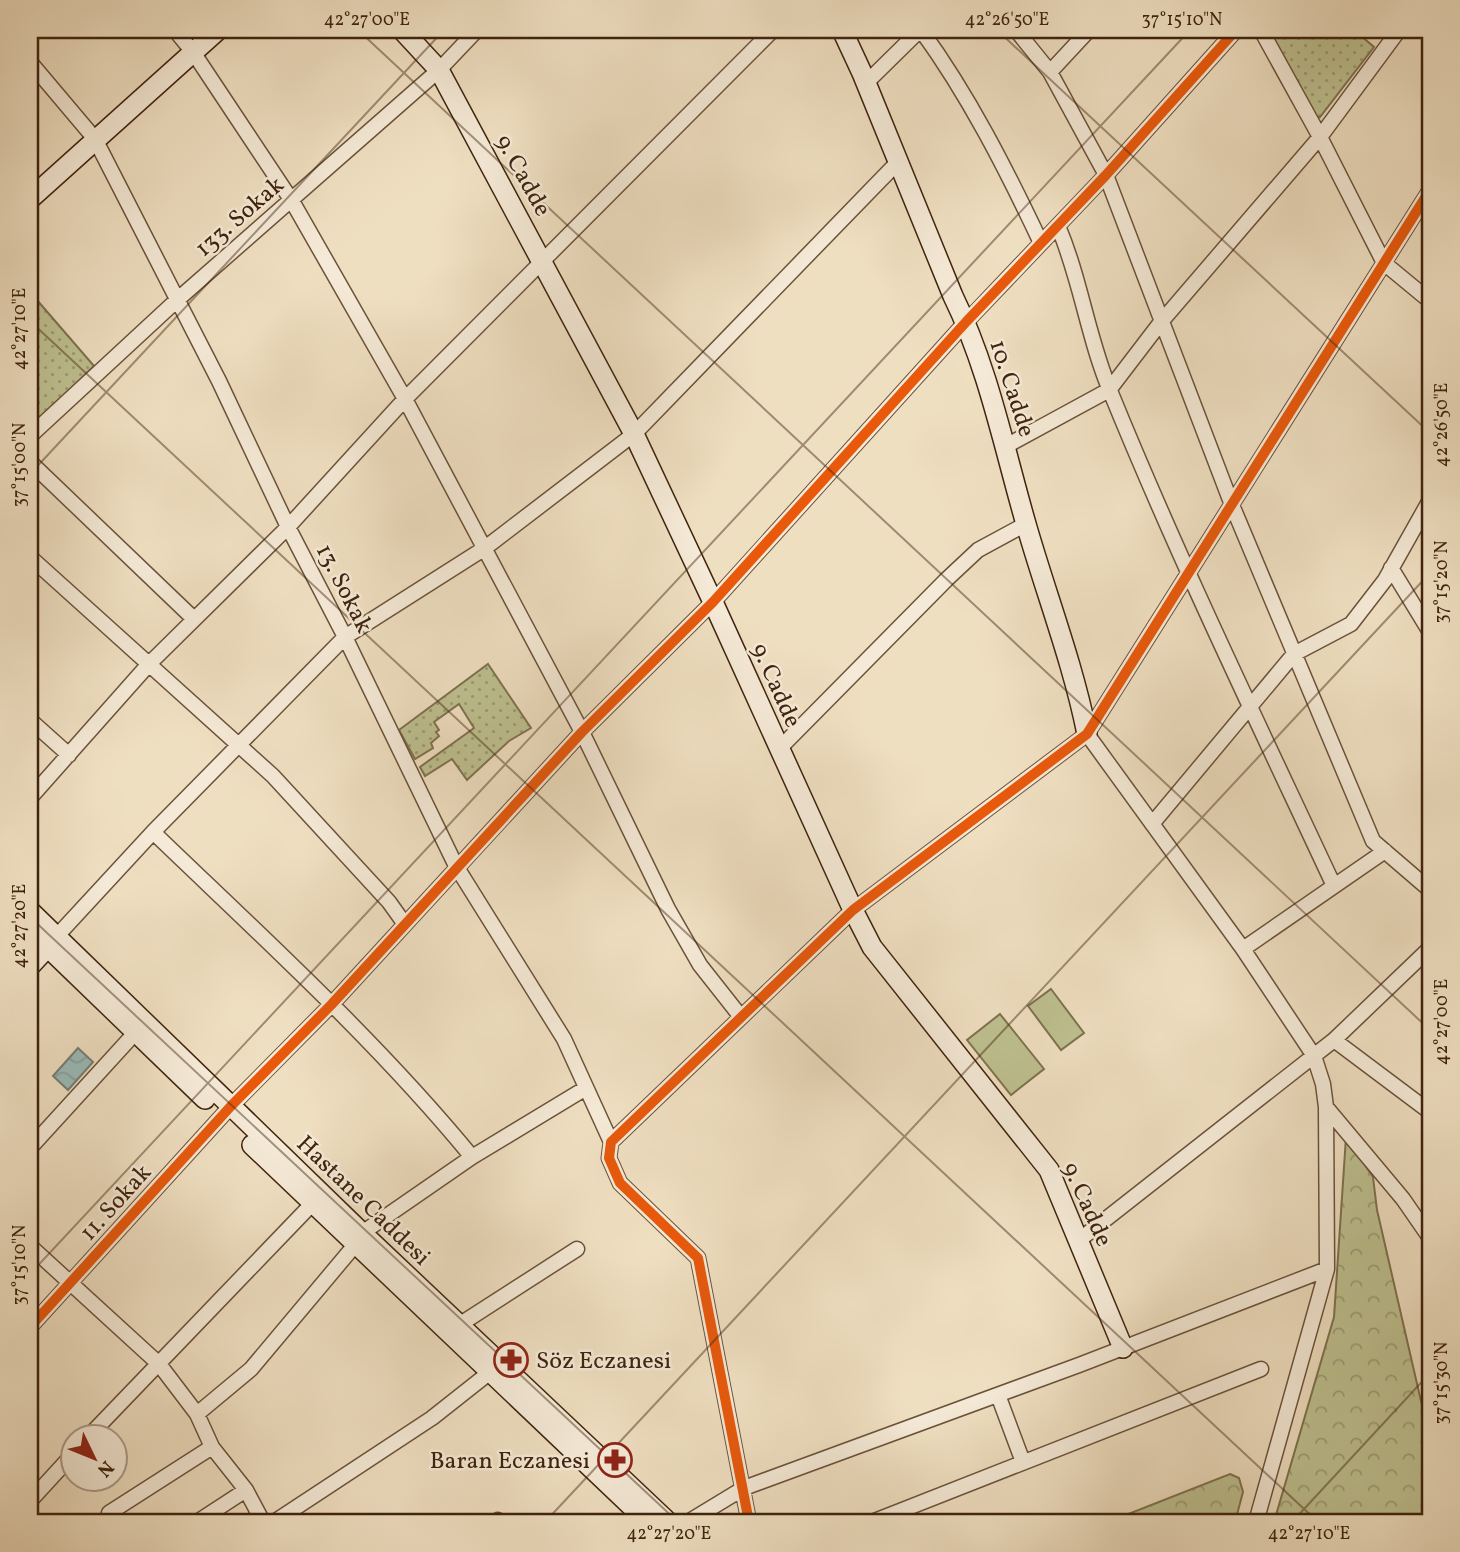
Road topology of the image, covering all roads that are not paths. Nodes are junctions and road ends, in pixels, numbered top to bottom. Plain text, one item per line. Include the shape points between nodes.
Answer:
1 (175, 30) edge
2 (218, 30) edge
3 (402, 30) edge
4 (477, 30) edge
5 (773, 30) edge
6 (842, 30) edge
7 (920, 30) edge
8 (1016, 30) edge
9 (1088, 30) edge
10 (1236, 30) edge
11 (1261, 30) edge
12 (1399, 30) edge
13 (193, 52) junction
14 (30, 62) edge
15 (439, 70) junction
16 (1050, 72) junction
17 (866, 83) junction
18 (1320, 137) junction
19 (95, 139) junction
20 (897, 163) junction
21 (1106, 175) junction
22 (1430, 190) edge
23 (30, 199) edge
24 (292, 201) junction
25 (1058, 226) junction
26 (1041, 243) junction
27 (544, 262) junction
28 (1384, 263) junction
29 (177, 300) junction
30 (1430, 301) edge
31 (966, 322) junction
32 (1161, 322) junction
33 (1109, 390) junction
34 (405, 399) junction
35 (634, 434) junction
36 (30, 436) edge
37 (1006, 446) junction
38 (30, 462) edge
39 (1430, 500) edge
40 (1232, 505) junction
41 (1026, 524) junction
42 (288, 527) junction
43 (485, 548) junction
44 (30, 557) edge
45 (1391, 568) junction
46 (1189, 573) junction
47 (713, 602) junction
48 (194, 619) junction
49 (1430, 632) edge
50 (345, 638) junction
51 (1294, 654) junction
52 (149, 664) junction
53 (1250, 707) junction
54 (30, 720) edge
55 (582, 732) junction
56 (1087, 734) junction
57 (239, 746) junction
58 (779, 749) junction
59 (69, 755) junction
60 (30, 798) edge
61 (1152, 824) junction
62 (153, 832) junction
63 (1385, 851) junction
64 (456, 866) junction
65 (1334, 886) junction
66 (1430, 890) edge
67 (853, 909) junction
68 (30, 911) edge
69 (404, 923) junction
70 (30, 930) edge
71 (52, 942) junction
72 (1243, 948) junction
73 (1430, 948) edge
74 (30, 966) edge
75 (331, 1004) junction
76 (741, 1017) junction
77 (135, 1033) junction
78 (1334, 1040) junction
79 (1314, 1056) junction
80 (586, 1088) junction
81 (1326, 1107) junction
82 (227, 1111) junction
83 (1430, 1112) edge
84 (611, 1142) junction
85 (30, 1148) edge
86 (472, 1157) junction
87 (312, 1204) junction
88 (1430, 1238) edge
89 (358, 1239) junction
90 (1078, 1241) junction
91 (30, 1246) edge
92 (578, 1249) dead end
93 (1327, 1269) junction
94 (70, 1283) junction
95 (460, 1325) junction
96 (30, 1326) edge
97 (1123, 1348) junction
98 (159, 1364) junction
99 (1261, 1369) dead end
100 (489, 1373) junction
101 (998, 1395) junction
102 (197, 1414) junction
103 (103, 1422) edge
104 (212, 1447) junction
105 (1023, 1462) junction
106 (60, 1468) edge
107 (744, 1488) junction
108 (246, 1490) junction
109 (30, 1500) edge
110 (109, 1513) dead end
111 (197, 1522) edge
112 (263, 1522) edge
113 (274, 1522) edge
114 (648, 1522) edge
115 (668, 1522) edge
116 (688, 1522) edge
117 (749, 1522) edge
118 (872, 1522) edge
119 (1256, 1522) edge

1 - 13 street
2 - 13 street
3 - 15 street, 9. Cadde
4 - 15 street, 133. Sokak
5 - 27 street
6 - 17 street, 10. Cadde
7 - 17 street
7 - 26 street via 984,129
8 - 16 street
9 - 16 street
10 - 21 street, 11. Sokak
11 - 18 street
12 - 18 street
13 - 19 street
13 - 24 street
14 - 19 street, 13. Sokak
15 - 24 street, 133. Sokak
15 - 27 street, 9. Cadde
16 - 21 street
17 - 20 street, 10. Cadde
18 - 28 street
18 - 32 street
19 - 23 street
19 - 29 street, 13. Sokak
20 - 31 street, 10. Cadde
20 - 35 street
21 - 25 street, 11. Sokak
21 - 32 street
22 - 28 street
24 - 29 street, 133. Sokak
24 - 34 street
25 - 26 street, 11. Sokak
25 - 33 street
26 - 31 street, 11. Sokak
27 - 34 street
27 - 35 street, 9. Cadde
28 - 30 street
28 - 40 street
29 - 36 street, 133. Sokak
29 - 42 street, 13. Sokak
31 - 37 street, 10. Cadde
31 - 47 street, 11. Sokak
32 - 33 street
32 - 40 street
33 - 37 street
33 - 46 street
34 - 42 street
34 - 43 street
35 - 43 street
35 - 47 street, 9. Cadde
37 - 41 street, 10. Cadde
38 - 48 street
39 - 45 street
40 - 46 street
40 - 51 street
41 - 56 street, 10. Cadde
41 - 58 street via 978,550 954,571
42 - 48 street
42 - 50 street, 13. Sokak
43 - 50 street
43 - 55 street
44 - 52 street
45 - 49 street
45 - 51 street via 1351,624
46 - 53 street
46 - 56 street
47 - 55 street, 11. Sokak
47 - 58 street, 9. Cadde
48 - 52 street
50 - 57 street
50 - 64 street, 13. Sokak
51 - 53 street
51 - 63 street via 1373,841
52 - 57 street
52 - 59 street
53 - 61 street
53 - 65 street
54 - 59 street
55 - 64 street, 11. Sokak
55 - 76 street via 668,909 700,965
56 - 61 street
56 - 67 street
57 - 62 street
57 - 69 street via 274,776
58 - 67 street, 9. Cadde
59 - 60 street
61 - 72 street
62 - 71 street
62 - 75 street
63 - 65 street
63 - 66 street
64 - 69 street, 11. Sokak
64 - 80 street, 13. Sokak via 564,1039
65 - 72 street
67 - 76 street
67 - 90 street, 9. Cadde via 872,947 1049,1170
68 - 71 street, Hastane Caddesi
69 - 75 street, 11. Sokak
70 - 71 street, Hastane Caddesi
71 - 74 street
71 - 77 street, Hastane Caddesi
71 - 82 street, Hastane Caddesi
72 - 79 street
73 - 78 street
75 - 82 street, 11. Sokak
75 - 86 street
76 - 84 street
77 - 82 street, Hastane Caddesi
77 - 85 street
78 - 79 street
78 - 83 street
79 - 81 street
79 - 90 street
80 - 84 street, 13. Sokak
80 - 86 street
81 - 88 street
81 - 93 street
82 - 87 street, Hastane Caddesi
82 - 89 street, Hastane Caddesi
82 - 94 street, 11. Sokak
84 - 107 street, 13. Sokak via 609,1158 620,1183 698,1258
86 - 89 street
87 - 89 street, Hastane Caddesi
87 - 98 street
89 - 95 street, Hastane Caddesi
89 - 100 street, Hastane Caddesi
89 - 102 street via 251,1368
90 - 97 street, 9. Cadde
91 - 94 street
92 - 95 street
93 - 97 street
93 - 119 street
94 - 96 street, 11. Sokak
94 - 98 street
95 - 115 street, Hastane Caddesi
97 - 101 street
98 - 102 street
98 - 103 street
99 - 105 street
100 - 113 street via 432,1418
100 - 114 street, Hastane Caddesi
101 - 105 street
101 - 107 street
102 - 104 street
104 - 108 street
104 - 110 street
105 - 118 street
106 - 109 street
107 - 116 street
107 - 117 street, 13. Sokak
108 - 111 street
108 - 112 street

